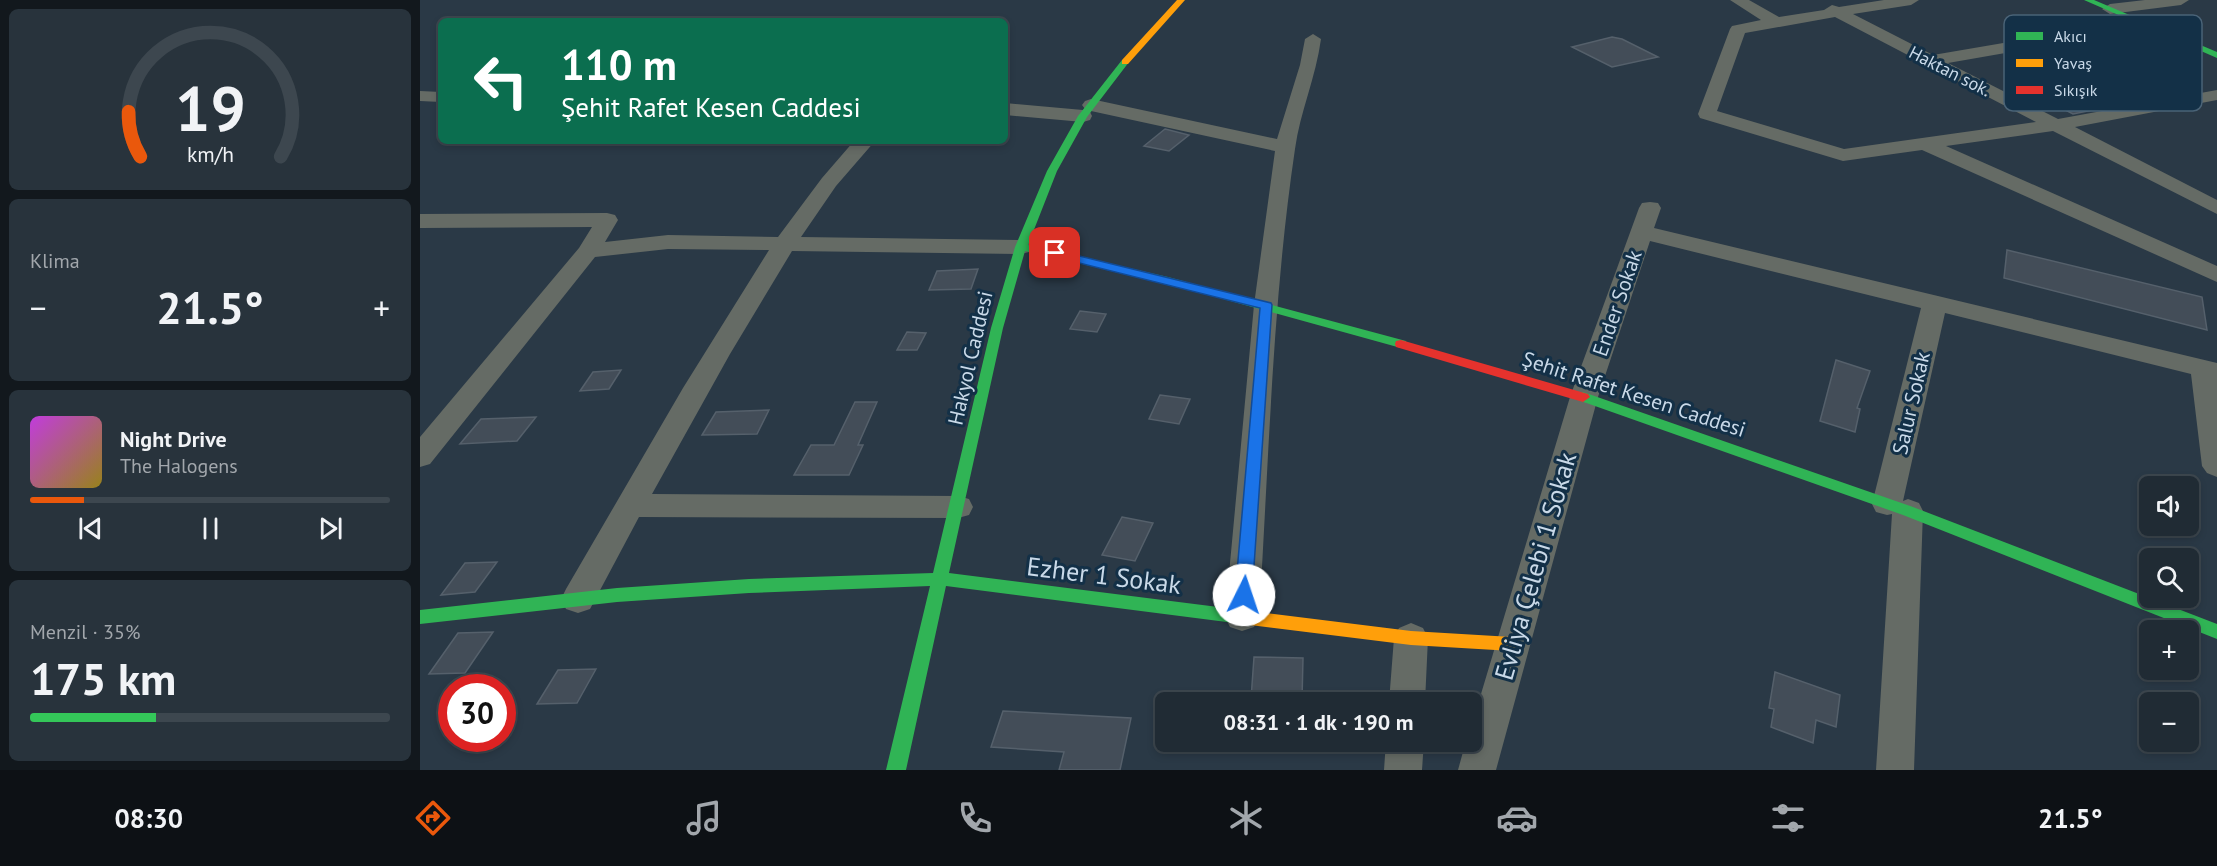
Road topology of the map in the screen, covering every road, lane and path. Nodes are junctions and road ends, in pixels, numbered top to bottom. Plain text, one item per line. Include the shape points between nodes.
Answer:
1 (1181, 0) edge
2 (1738, 0) edge
3 (1812, 0) edge
4 (1911, 0) edge
5 (2088, 0) edge
6 (2181, 0) edge
7 (2110, 9) junction
8 (1836, 12) junction
9 (2124, 15) edge
10 (1777, 23) junction
11 (1312, 39) dead end
12 (2004, 48) edge
13 (2202, 49) edge
14 (2217, 55) edge
15 (1930, 61) junction
16 (2217, 95) edge
17 (420, 96) edge
18 (438, 97) edge
19 (2202, 98) edge
20 (2004, 99) edge
21 (1008, 109) edge
22 (1087, 111) junction
23 (2028, 111) edge
24 (2131, 111) edge
25 (2056, 125) junction
26 (862, 144) edge
27 (1924, 144) junction
28 (1285, 147) junction
29 (1650, 208) dead end
30 (2217, 208) edge
31 (420, 221) edge
32 (1642, 232) junction
33 (784, 244) junction
34 (1021, 247) junction
35 (588, 251) junction
36 (2217, 274) edge
37 (1935, 302) junction
38 (1266, 305) junction
39 (2210, 370) edge
40 (1584, 397) junction
41 (420, 457) edge
42 (2217, 466) edge
43 (630, 505) junction
44 (958, 507) junction
45 (1898, 508) junction
46 (941, 579) junction
47 (578, 599) junction
48 (420, 617) edge
49 (1242, 617) junction
50 (2217, 632) edge
51 (1411, 638) junction
52 (1512, 644) junction
53 (1408, 692) edge
54 (1404, 752) edge
55 (896, 770) edge
56 (1403, 770) edge
57 (1477, 770) edge
58 (1895, 770) edge

1 - 22 street, Hakyol Caddesi via 1135,48
2 - 10 street
3 - 8 street, Haktan sok.
4 - 8 street
5 - 7 street
6 - 7 street
7 - 9 street
8 - 10 street
8 - 15 street, Haktan sok.
10 - 27 street via 1738,29 1707,114 1843,155
11 - 28 street via 1309,65
12 - 15 street
13 - 14 street
15 - 20 street, Haktan sok.
16 - 19 street
17 - 18 street
21 - 22 street
22 - 28 street
22 - 34 street, Hakyol Caddesi via 1052,171
23 - 25 street, Haktan sok.
24 - 25 street
25 - 27 street
25 - 30 street, Haktan sok.
26 - 33 street
27 - 36 street
28 - 38 street
29 - 32 street, Ender Sokak
31 - 35 street via 607,220
32 - 37 street
32 - 40 street, Ender Sokak
33 - 34 street
33 - 35 street via 668,242
33 - 43 street via 686,404
34 - 38 street, Şehit Rafet Kesen Caddesi
34 - 44 street, Hakyol Caddesi via 997,327
35 - 41 street
37 - 39 street
37 - 45 street, Salur Sokak
38 - 40 street, Şehit Rafet Kesen Caddesi
38 - 49 street
39 - 42 street
40 - 45 street, Şehit Rafet Kesen Caddesi
40 - 52 street, Evliya Çelebi 1 Sokak
43 - 44 street
43 - 47 street
44 - 46 street, Hakyol Caddesi
45 - 50 street, Şehit Rafet Kesen Caddesi
45 - 58 street, Salur Sokak
46 - 47 street, Ezher 1 Sokak via 749,586
46 - 49 street, Ezher 1 Sokak
46 - 55 street, Hakyol Caddesi
47 - 48 street, Ezher 1 Sokak
49 - 51 street, Ezher 1 Sokak
51 - 52 street, Ezher 1 Sokak
51 - 53 street
52 - 57 street, Evliya Çelebi 1 Sokak
54 - 56 street

